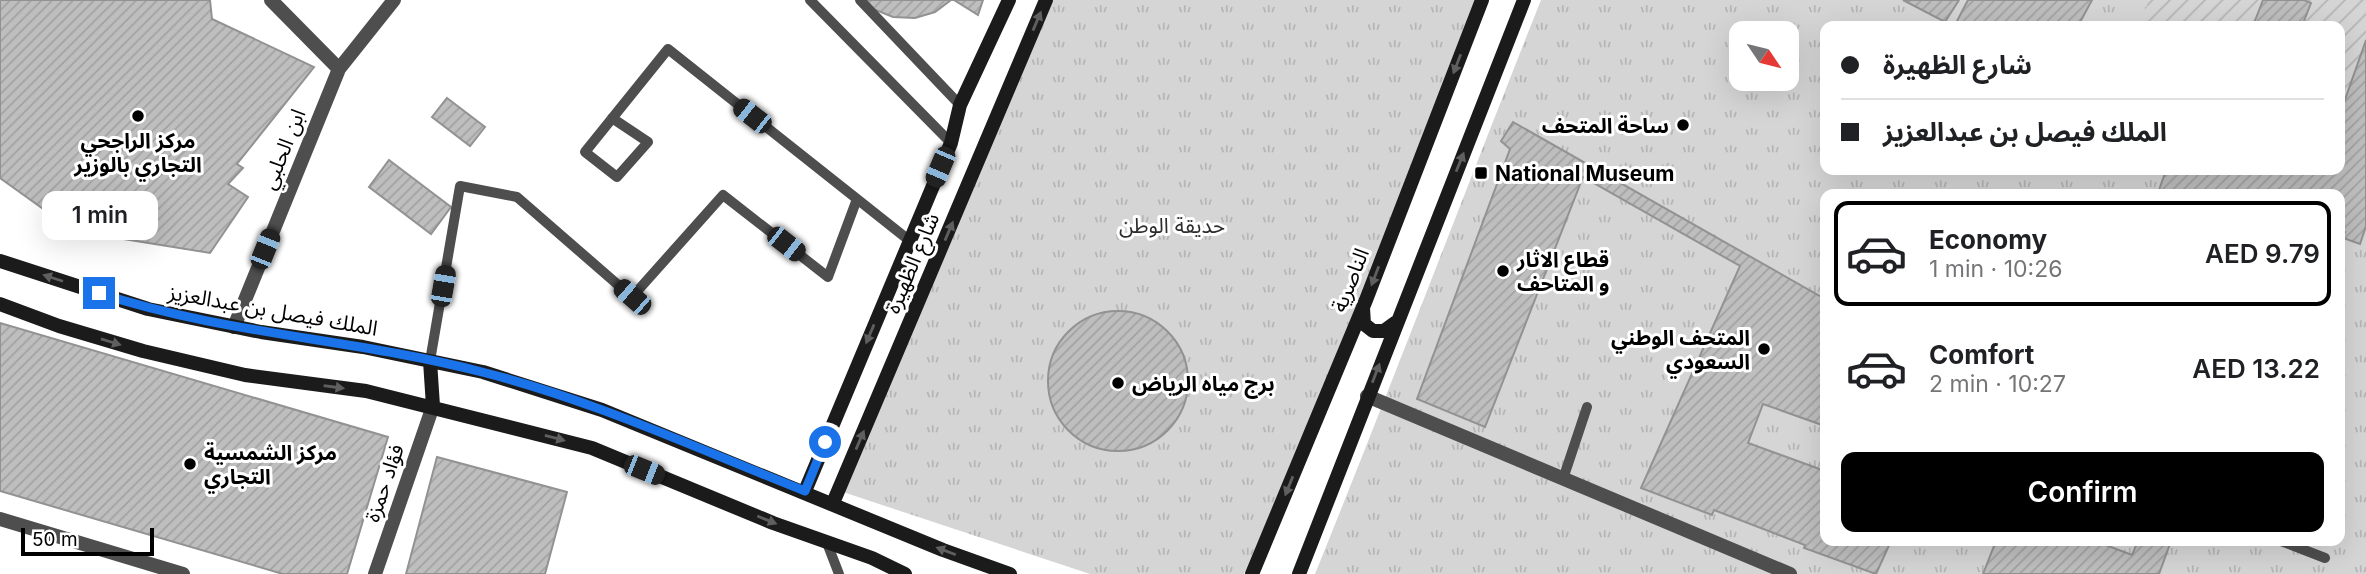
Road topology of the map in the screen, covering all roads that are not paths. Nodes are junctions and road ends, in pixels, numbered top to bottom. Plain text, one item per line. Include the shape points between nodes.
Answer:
1 (271, 0) edge
2 (394, 0) edge
3 (810, 0) edge
4 (860, 0) edge
5 (1009, 0) edge
6 (1046, 0) edge
7 (1482, 0) edge
8 (1524, 0) edge
9 (339, 69) junction
10 (960, 104) junction
11 (612, 118) junction
12 (951, 143) junction
13 (857, 199) junction
14 (909, 241) junction
15 (0, 261) edge
16 (1366, 300) junction
17 (0, 304) edge
18 (1399, 314) junction
19 (234, 327) junction
20 (430, 361) junction
21 (1367, 396) junction
22 (433, 406) junction
23 (1587, 407) dead end
24 (1563, 479) junction
25 (805, 491) junction
26 (833, 503) junction
27 (0, 519) edge
28 (827, 543) junction
29 (2294, 546) edge
30 (2325, 558) dead end
31 (150, 569) edge
32 (183, 574) edge
33 (375, 574) edge
34 (839, 574) edge
35 (905, 574) edge
36 (1010, 574) edge
37 (1252, 574) edge
38 (1298, 574) edge
39 (1790, 574) edge

1 - 9 street
2 - 9 street, ابن الحلبي
3 - 12 lane
4 - 10 lane
5 - 10 street, شارع الظهيرة
26 -> 6 street, شارع الظهيرة
7 -> 16 street, الناصرية
18 -> 8 street
9 - 19 street, ابن الحلبي
10 - 12 street, شارع الظهيرة
11 - 11 lane via 585,152 617,177 648,142
11 - 13 lane via 668,49
12 - 14 street, شارع الظهيرة
13 - 14 lane
13 - 20 lane via 828,277 723,195 632,297 517,197 460,186
14 -> 25 street, شارع الظهيرة
19 -> 15 street, الملك فيصل بن عبدالعزيز via 148,309
16 - 18 street via 1362,318 1373,331 1390,328
16 -> 37 street, الناصرية
17 -> 22 street via 143,351 246,375 366,391
21 -> 18 street
19 - 20 street, الملك فيصل بن عبدالعزيز
20 - 22 street
20 - 25 street, الملك فيصل بن عبدالعزيز via 483,372 602,410
21 - 24 street
21 - 38 street
22 -> 28 street via 592,448
22 - 33 street, فؤاد حمزة
23 - 24 lane
24 - 39 street
25 - 26 street, الملك فيصل بن عبدالعزيز
36 -> 26 street, الملك فيصل بن عبدالعزيز
27 - 31 street
28 - 34 lane
28 - 35 street
29 - 30 lane
31 - 32 street

